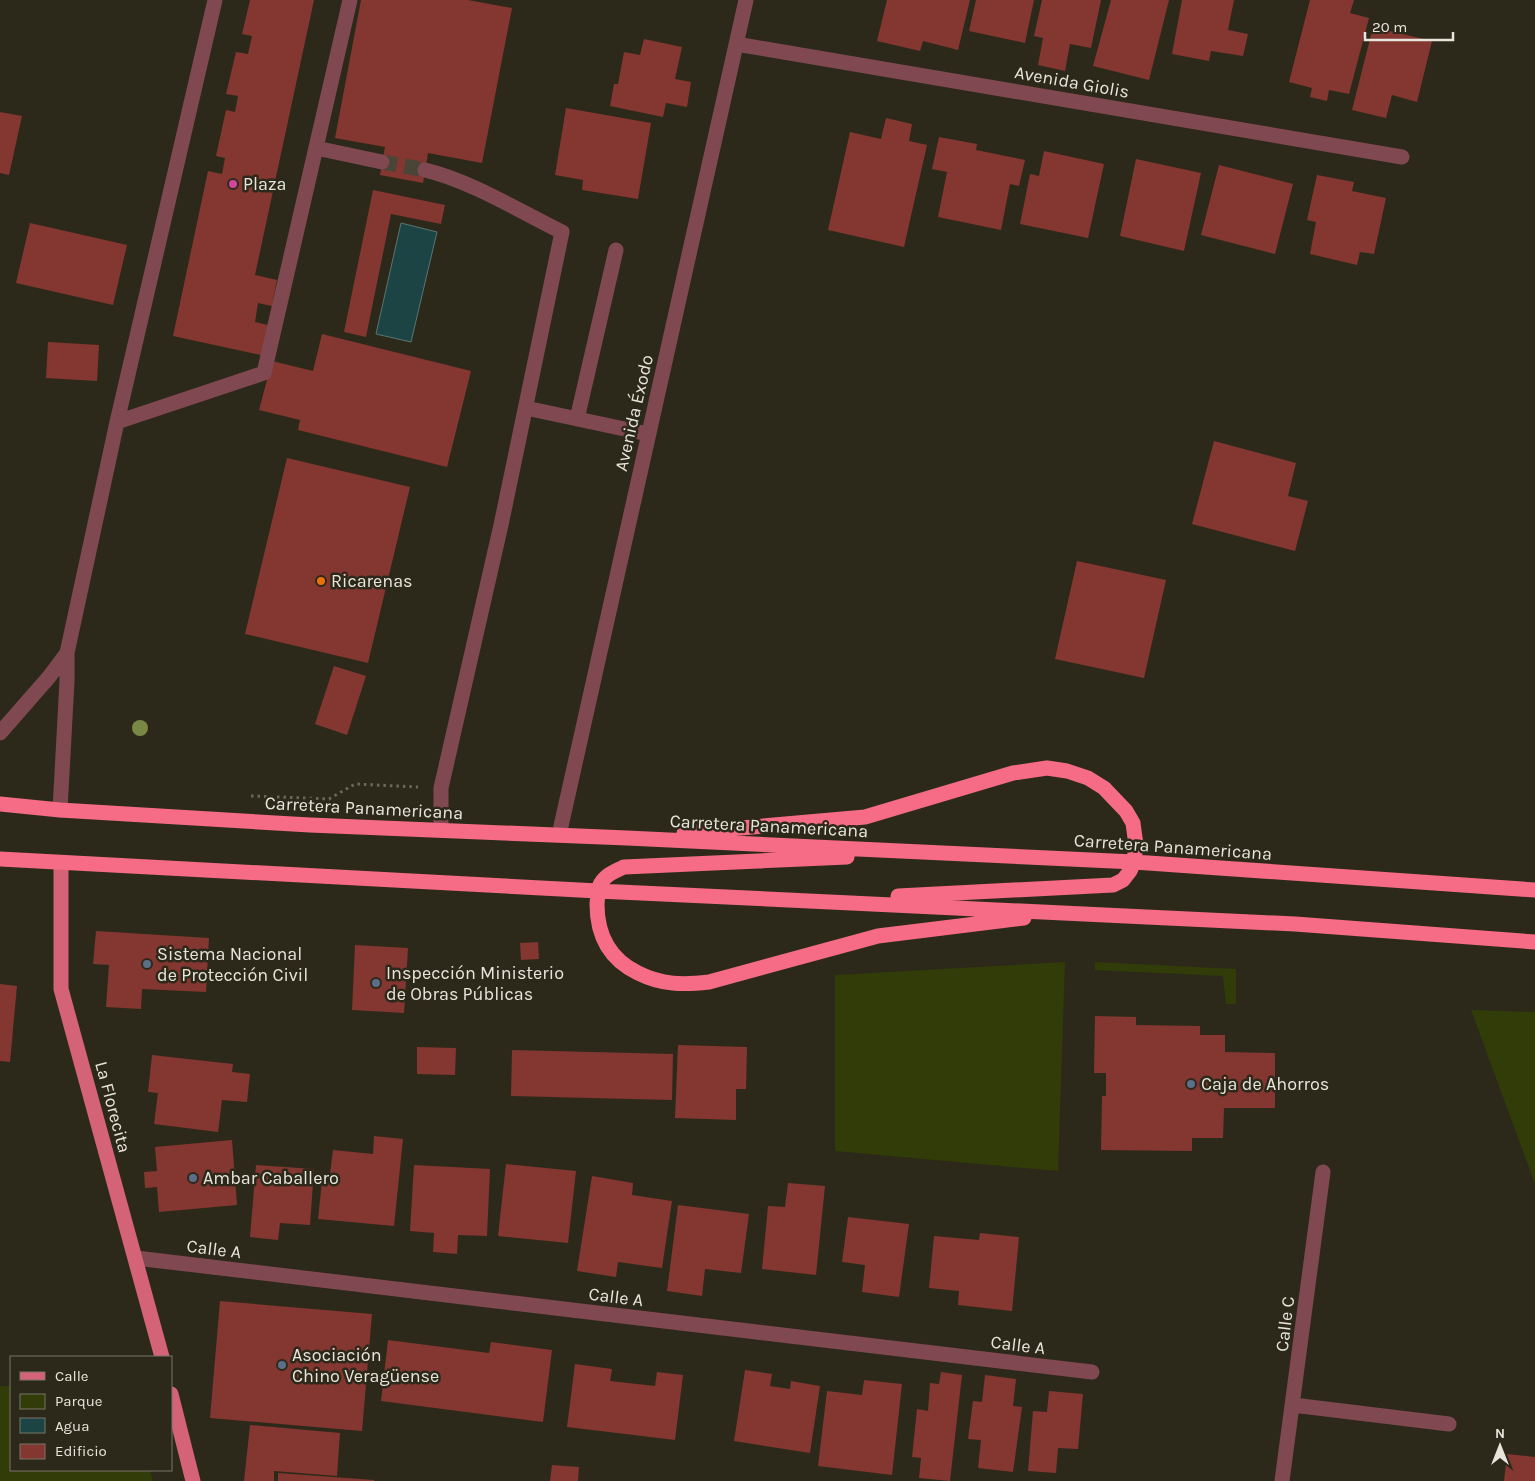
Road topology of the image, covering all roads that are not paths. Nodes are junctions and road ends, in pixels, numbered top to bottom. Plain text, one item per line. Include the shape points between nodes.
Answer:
1 (215, 0) edge
2 (350, 0) edge
3 (746, 0) edge
4 (736, 44) junction
5 (316, 148) junction
6 (1402, 157) dead end
7 (382, 162) tunnel mouth
8 (425, 170) tunnel mouth
9 (616, 250) dead end
10 (526, 408) junction
11 (577, 419) junction
12 (117, 422) junction
13 (648, 434) junction
14 (67, 653) junction
15 (0, 733) edge
16 (0, 804) edge
17 (60, 810) junction
18 (441, 830) junction
19 (558, 835) junction
20 (627, 838) junction
21 (940, 853) junction
22 (0, 859) edge
23 (1134, 862) junction
24 (61, 863) junction
25 (1535, 890) edge
26 (598, 891) junction
27 (812, 900) junction
28 (1065, 913) junction
29 (1535, 942) edge
30 (1323, 1172) dead end
31 (136, 1258) junction
32 (162, 1356) edge
33 (1092, 1372) dead end
34 (172, 1398) edge
35 (1293, 1404) junction
36 (1449, 1424) dead end
37 (194, 1481) edge
38 (1282, 1481) edge

1 - 12 street
2 - 5 street
3 - 4 street, Avenida Éxodo
4 - 6 street, Avenida Giolis
4 - 13 street, Avenida Éxodo
5 - 7 street
5 - 12 street via 264,373
8 - 10 street via 475,188 562,232
9 - 11 street
10 - 11 street
10 - 18 street via 441,788
11 - 13 street
12 - 14 street
13 - 19 street, Avenida Éxodo
14 - 15 street
14 - 17 street
16 - 17 highway, Carretera Panamericana
17 - 18 highway, Carretera Panamericana
18 - 19 highway, Carretera Panamericana
19 - 20 highway, Carretera Panamericana
20 - 21 highway, Carretera Panamericana
20 - 23 highway via 866,817 1013,773 1047,768 1088,778 1116,798 1133,823
21 - 23 highway, Carretera Panamericana
21 - 26 highway via 624,867 604,878
22 - 24 highway
23 - 25 highway, Carretera Panamericana
23 - 27 highway via 1123,880 1113,885
24 - 26 highway
24 - 31 main road, La Florecita via 61,989
26 - 27 highway
26 - 28 highway via 600,933 615,957 637,973 681,985 709,982 878,936
27 - 28 highway
28 - 29 highway via 1294,924
30 - 35 street, Calle C
31 - 32 main road, La Florecita
31 - 33 street, Calle A
34 - 37 main road
35 - 36 street
35 - 38 street, Calle C

